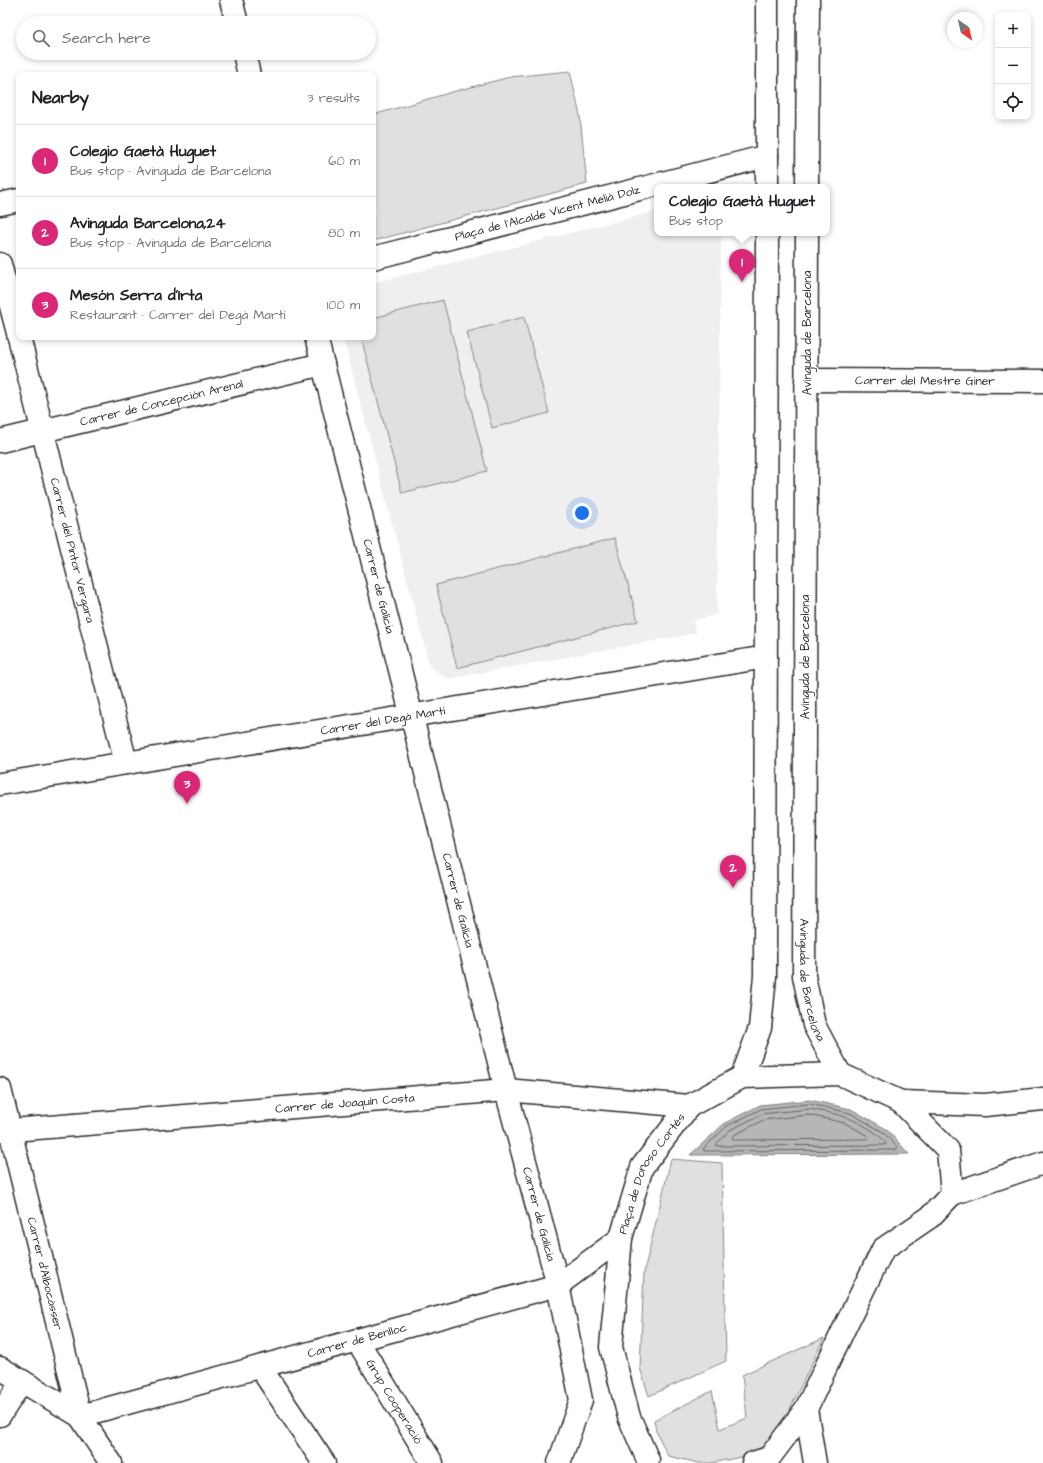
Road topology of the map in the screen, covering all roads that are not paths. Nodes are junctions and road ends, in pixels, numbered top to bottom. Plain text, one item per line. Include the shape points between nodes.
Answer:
1 (231, 0) edge
2 (767, 0) edge
3 (808, 0) edge
4 (235, 16) edge
5 (246, 60) edge
6 (249, 72) edge
7 (767, 156) junction
8 (659, 184) edge
9 (767, 184) edge
10 (807, 184) edge
11 (654, 185) edge
12 (16, 201) edge
13 (0, 204) edge
14 (767, 236) edge
15 (807, 236) edge
16 (376, 257) edge
17 (0, 264) edge
18 (16, 325) edge
19 (20, 340) edge
20 (317, 340) edge
21 (323, 364) junction
22 (806, 380) junction
23 (1043, 381) edge
24 (43, 430) junction
25 (0, 441) edge
26 (766, 657) junction
27 (412, 716) junction
28 (126, 763) junction
29 (0, 784) edge
30 (840, 1074) junction
31 (742, 1077) junction
32 (0, 1089) edge
33 (506, 1090) junction
34 (1043, 1099) edge
35 (901, 1102) junction
36 (689, 1106) junction
37 (5, 1130) edge
38 (1043, 1164) edge
39 (952, 1194) junction
40 (620, 1238) junction
41 (558, 1285) junction
42 (356, 1340) junction
43 (260, 1367) junction
44 (0, 1368) edge
45 (22, 1381) junction
46 (806, 1409) junction
47 (0, 1415) edge
48 (80, 1416) junction
49 (315, 1460) edge
50 (643, 1462) edge
51 (111, 1463) edge
52 (432, 1463) edge
53 (559, 1463) edge
54 (753, 1463) edge
55 (815, 1463) edge

1 - 4 street
2 - 7 street
3 - 10 street
5 - 6 street
7 - 8 street, Plaça de l'Alcalde Vicent Meliá Dolz
7 - 9 street
11 - 16 street, Plaça de l'Alcalde Vicent Meliá Dolz
12 - 13 street
14 - 26 street
15 - 22 street, Avinguda de Barcelona
17 - 18 street, Carrer del Pintor Vergara
19 - 24 street, Carrer del Pintor Vergara
20 - 21 street, Carrer de Galícia
21 - 24 street, Carrer de Concepción Arenal
21 - 27 street, Carrer de Galícia
22 - 23 street, Carrer del Mestre Giner
22 - 30 street, Avinguda de Barcelona via 804,976 814,1025
24 - 25 street, Carrer de Concepción Arenal
24 - 28 street, Carrer del Pintor Vergara
26 - 27 street, Carrer del Degà Martí
26 - 31 street via 765,976 760,1028
27 - 28 street, Carrer del Degà Martí
27 - 33 street, Carrer de Galícia
28 - 29 street, Carrer del Degà Martí
30 - 31 street, Plaça de Donoso Cortés
30 - 35 street, Plaça de Donoso Cortés
31 - 36 street, Plaça de Donoso Cortés
32 - 37 street, Carrer d'Albocàsser
33 - 36 street, Carrer de Joaquín Costa
33 - 37 street, Carrer de Joaquín Costa
33 - 41 street, Carrer de Galícia
34 - 35 street, Plaça de Donoso Cortés via 985,1105
35 - 39 street, Plaça de Donoso Cortés via 948,1150
36 - 40 street, Plaça de Donoso Cortés via 642,1167
37 - 48 street, Carrer d'Albocàsser
38 - 39 street
39 - 46 street via 930,1217 883,1249
40 - 41 street, Carrer de Benlloc
40 - 50 street, Plaça de Donoso Cortés via 611,1346
41 - 42 street, Carrer de Benlloc
41 - 53 street, Carrer de Galícia via 581,1400
42 - 43 street, Carrer de Benlloc
42 - 52 street, Grup Cooperació
43 - 48 street, Carrer de Benlloc
43 - 49 street
44 - 45 street
45 - 47 street
45 - 48 street
46 - 54 street via 769,1458
46 - 55 street
48 - 51 street

